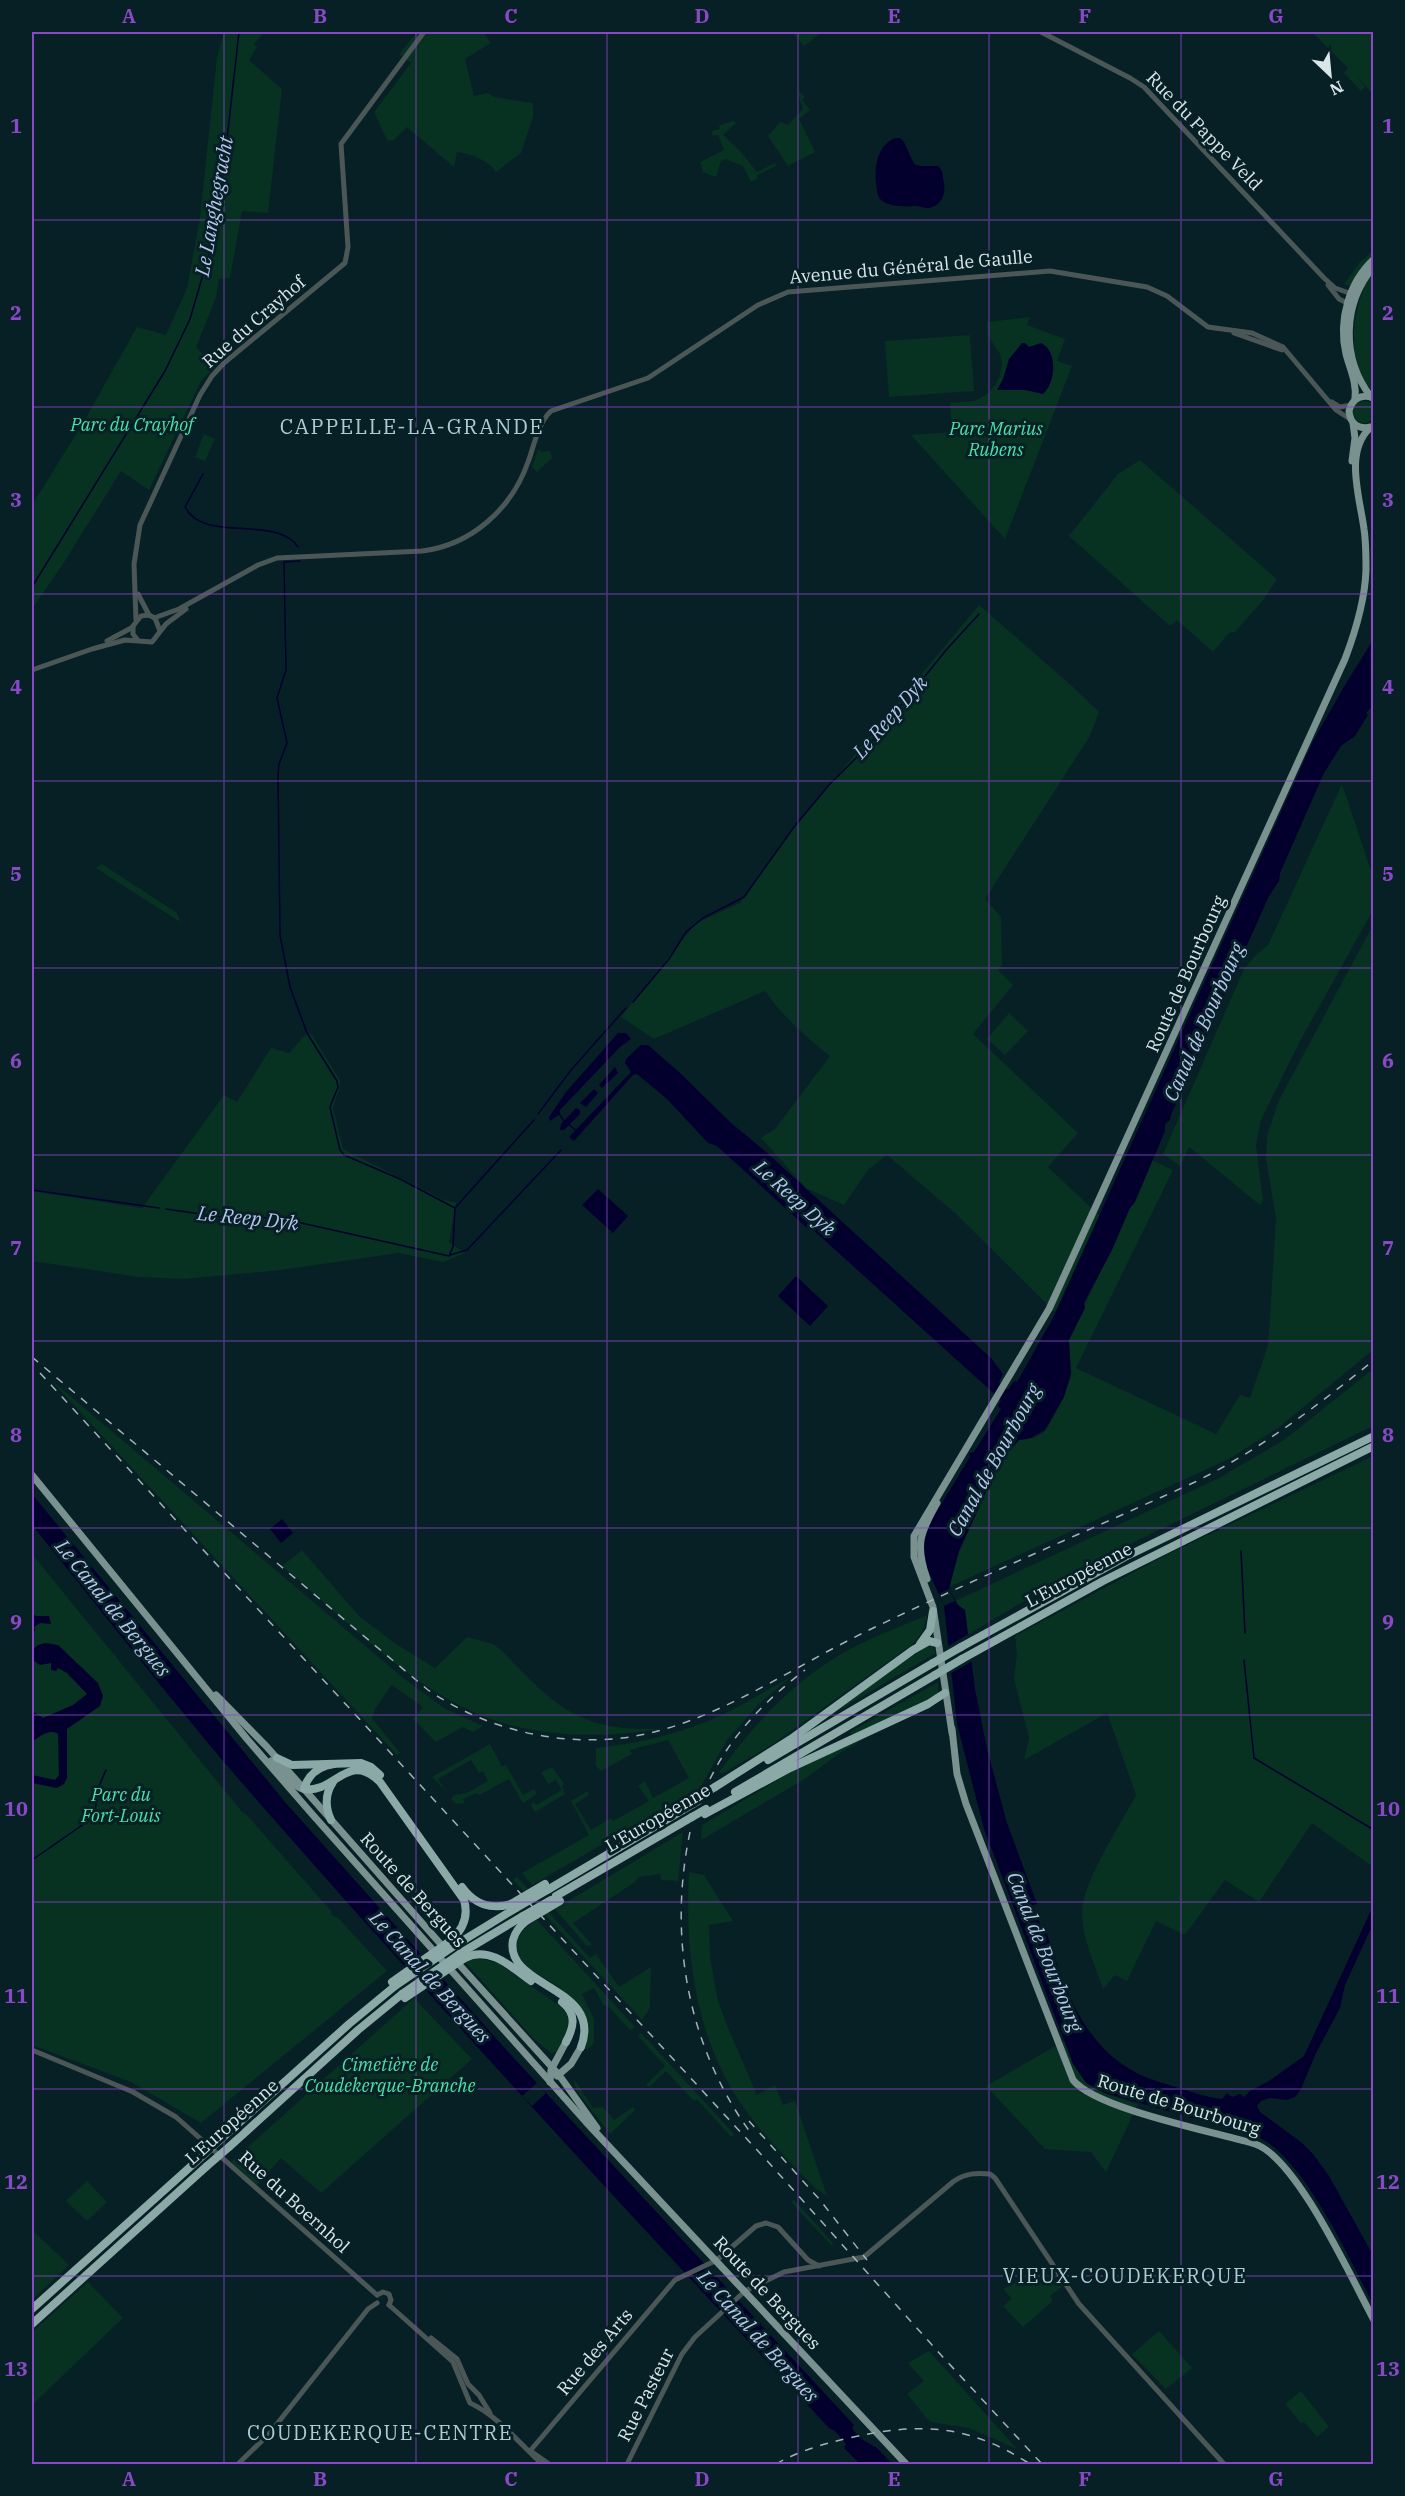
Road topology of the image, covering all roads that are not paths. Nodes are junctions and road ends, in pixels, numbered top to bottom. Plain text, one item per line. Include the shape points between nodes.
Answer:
1 (424, 32) edge
2 (1041, 32) edge
3 (1373, 263) edge
4 (1324, 279) junction
5 (1353, 295) junction
6 (1350, 304) junction
7 (1327, 397) junction
8 (1372, 398) edge
9 (1353, 402) junction
10 (1352, 421) junction
11 (1372, 427) edge
12 (1357, 487) junction
13 (135, 583) junction
14 (205, 596) junction
15 (152, 617) junction
16 (136, 620) junction
17 (133, 627) junction
18 (160, 632) junction
19 (139, 640) junction
20 (92, 649) junction
21 (32, 670) edge
22 (1374, 1435) edge
23 (1374, 1448) edge
24 (964, 1453) junction
25 (32, 1475) edge
26 (933, 1611) junction
27 (940, 1647) junction
28 (914, 1650) junction
29 (189, 1667) junction
30 (946, 1695) junction
31 (952, 1733) junction
32 (247, 1739) junction
33 (277, 1758) junction
34 (334, 1764) junction
35 (337, 1777) junction
36 (304, 1789) junction
37 (714, 1789) junction
38 (706, 1811) junction
39 (312, 1814) junction
40 (331, 1820) junction
41 (513, 1906) junction
42 (524, 1919) junction
43 (452, 1944) junction
44 (463, 1956) junction
45 (566, 2042) joint
46 (581, 2047) joint
47 (32, 2050) edge
48 (552, 2067) junction
49 (559, 2075) junction
50 (550, 2082) junction
51 (606, 2141) junction
52 (804, 2256) junction
53 (717, 2260) junction
54 (823, 2266) junction
55 (803, 2270) junction
56 (743, 2294) junction
57 (377, 2295) junction
58 (377, 2303) junction
59 (389, 2305) junction
60 (32, 2309) edge
61 (1374, 2320) edge
62 (32, 2324) edge
63 (414, 2327) junction
64 (476, 2392) junction
65 (480, 2398) junction
66 (468, 2400) junction
67 (475, 2404) junction
68 (504, 2428) junction
69 (530, 2451) junction
70 (239, 2463) edge
71 (542, 2464) edge
72 (549, 2464) edge
73 (627, 2464) edge
74 (906, 2464) edge
75 (1224, 2464) edge

1 - 13 street, Rue du Crayhof via 341,144 346,259 339,269 227,360 206,384 142,521 135,555
2 - 4 street, Rue du Pappe Veld via 1144,87
3 - 5 main road
4 - 5 street, Rue du Pappe Veld
4 - 6 street, Rue du Pappe Veld via 1337,298
5 - 6 main road
6 - 8 main road via 1351,353
6 - 9 main road via 1343,336 1355,386
7 - 9 street via 1339,407
7 - 10 street, Avenue du Général de Gaulle via 1336,410
7 - 14 street, Avenue du Général de Gaulle via 1285,348 1264,337 1202,324 1170,297 1150,288 1050,271 801,290 776,295 758,305 648,378 550,412 514,494 492,519 462,538 422,551 281,557
8 - 9 main road via 1363,396
9 - 10 main road, Route de Bourbourg via 1349,411
10 - 11 main road via 1360,428
10 - 12 main road, Route de Bourbourg
11 - 12 main road, Route de Bourbourg via 1363,436 1358,450
12 - 24 main road, Route de Bourbourg via 1365,532 1365,579 1359,618 1345,659 1055,1298
13 - 15 street, Rue du Crayhof via 143,606
13 - 16 street, Rue du Crayhof
14 - 15 street, Avenue du Général de Gaulle via 166,615
14 - 18 street, Avenue du Général de Gaulle
15 - 16 street via 141,616
15 - 18 street
16 - 17 street
17 - 19 street
17 - 20 street
18 - 19 street via 152,642
19 - 20 street
20 - 21 street
22 - 37 highway, L'Européenne, bridge via 1097,1571
23 - 38 highway, L'Européenne, bridge via 1103,1581
24 - 26 main road, Route de Bourbourg via 913,1541 915,1561
24 - 27 main road, Route de Bourbourg via 920,1540 920,1558 936,1606
25 - 29 main road, Route de Bergues
26 - 27 main road, Route de Bourbourg
26 - 28 highway via 929,1633
27 - 28 highway via 929,1641
27 - 30 main road, Route de Bourbourg
28 - 37 highway
29 - 32 main road, Route de Bergues
29 - 33 main road, Route de Bergues
30 - 31 main road, Route de Bourbourg
30 - 31 main road, Route de Bourbourg
30 - 38 highway
31 - 61 main road, Route de Bourbourg via 966,1804 1073,2080 1086,2093 1107,2102 1271,2152 1309,2201
32 - 36 main road via 290,1782
32 - 39 main road, Route de Bergues
33 - 34 highway via 292,1765
33 - 36 main road, Route de Bergues
34 - 36 highway via 315,1772
34 - 41 highway via 361,1763 375,1770 468,1894 490,1906
35 - 36 highway via 321,1788
35 - 40 highway via 327,1796
35 - 43 highway via 360,1770 376,1778 461,1894 465,1919
36 - 39 main road
36 - 40 main road, Route de Bergues
37 - 41 highway, L'Européenne, bridge
38 - 42 highway, L'Européenne, bridge
39 - 50 main road, Route de Bergues
40 - 48 main road, Route de Bergues
41 - 43 highway, L'Européenne
42 - 44 highway, L'Européenne
42 - 46 highway via 514,1936 515,1957 523,1968 576,2008 584,2029
43 - 60 highway, L'Européenne, bridge via 393,1984
44 - 45 highway via 480,1953 498,1958 567,2006 574,2024
44 - 62 highway, L'Européenne, bridge via 378,2013
45 - 48 main road
46 - 49 main road
47 - 57 street, Rue du Boernhol via 123,2087 168,2112
48 - 49 main road, Route de Bergues
48 - 50 main road
49 - 50 main road
49 - 51 main road, Route de Bergues
50 - 51 main road, Route de Bergues
51 - 53 main road, Route de Bergues
52 - 53 street, Rue des Arts via 778,2227 766,2223 754,2227
52 - 54 street
52 - 55 street via 807,2265
53 - 56 main road, Route de Bergues
53 - 69 street, Rue des Arts via 673,2282
54 - 55 street, Rue Pasteur
54 - 75 street, Rue Pasteur via 864,2258 958,2179 971,2173 990,2174 1079,2304
55 - 56 street, Rue Pasteur via 781,2273
56 - 73 street, Rue Pasteur via 693,2339 678,2360
56 - 74 main road, Route de Bergues
57 - 58 street
57 - 59 street via 389,2294
58 - 59 street
58 - 70 street via 368,2309 267,2436
59 - 63 street
63 - 64 street via 456,2357 467,2383
63 - 66 street via 454,2364
64 - 65 street
64 - 66 street
65 - 67 street
65 - 68 street
66 - 67 street
67 - 68 street
68 - 69 street
69 - 71 street
69 - 72 street

